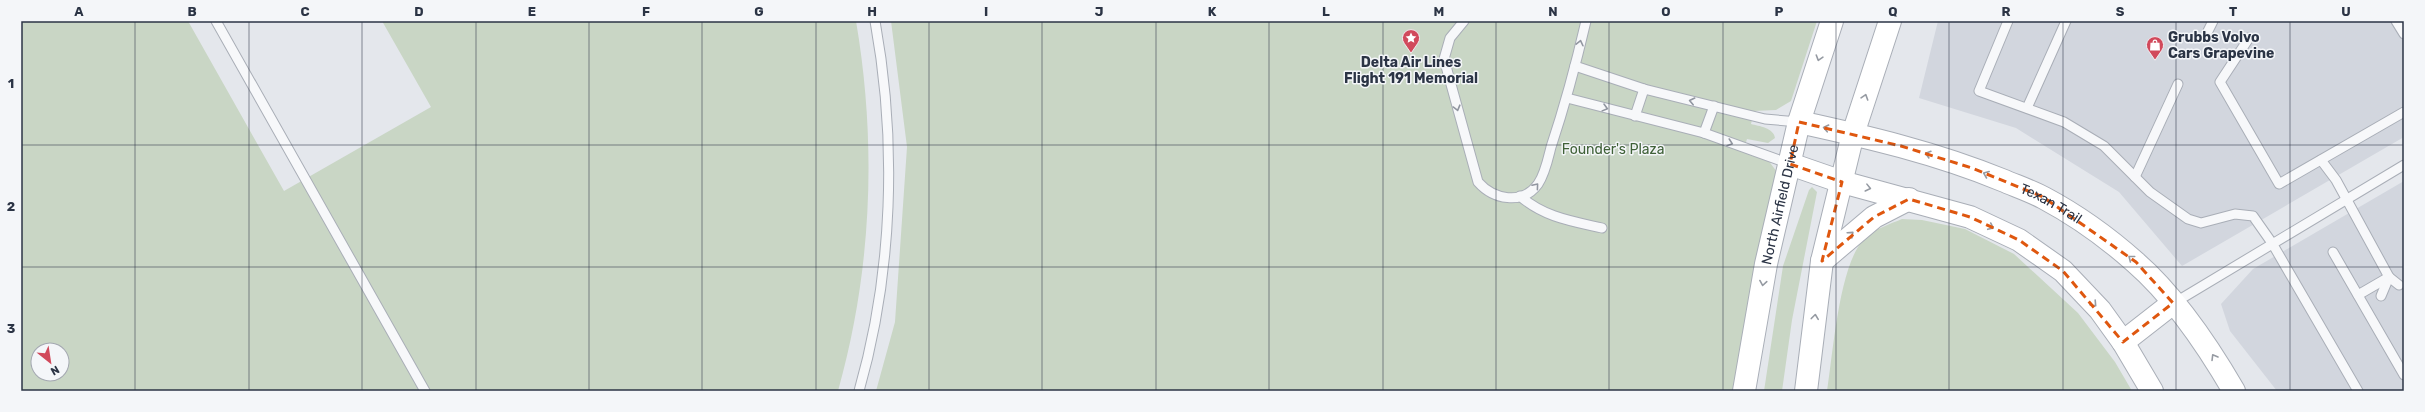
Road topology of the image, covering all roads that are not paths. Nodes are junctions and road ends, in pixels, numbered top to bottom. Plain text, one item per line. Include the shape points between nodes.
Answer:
1 (216, 21) edge
2 (875, 21) edge
3 (1464, 21) edge
4 (1586, 21) edge
5 (1832, 21) edge
6 (1890, 21) edge
7 (2008, 21) edge
8 (2066, 21) edge
9 (2213, 21) edge
10 (2396, 21) edge
11 (2208, 31) dead end
12 (2404, 34) edge
13 (2249, 38) dead end
14 (1575, 66) junction
15 (2178, 84) dead end
16 (1644, 90) junction
17 (1567, 98) junction
18 (1714, 106) junction
19 (2027, 108) junction
20 (2404, 112) edge
21 (1635, 116) junction
22 (1799, 122) junction
23 (1704, 133) junction
24 (1853, 134) junction
25 (2321, 160) junction
26 (1790, 164) junction
27 (2404, 165) edge
28 (2135, 177) junction
29 (1842, 182) junction
30 (1520, 196) junction
31 (2346, 198) junction
32 (1909, 199) junction
33 (1602, 228) dead end
34 (2272, 243) junction
35 (2333, 252) dead end
36 (1822, 261) junction
37 (2389, 277) junction
38 (2399, 285) dead end
39 (2358, 295) junction
40 (2381, 296) dead end
41 (2173, 303) junction
42 (2123, 342) junction
43 (2404, 375) edge
44 (425, 391) edge
45 (859, 391) edge
46 (1744, 391) edge
47 (1806, 391) edge
48 (2152, 391) edge
49 (2234, 391) edge
50 (2358, 391) edge

1 - 44 lane
2 - 45 lane via 888,132 887,223 877,310
3 -> 30 lane via 1450,38 1444,59 1478,182 1484,189 1502,198
14 -> 4 lane
5 -> 22 main road, North Airfield Drive
24 -> 6 main road
7 - 19 lane via 1979,91
8 - 19 lane
9 - 11 lane
10 - 12 lane
13 - 25 lane via 2220,82 2279,184
14 - 16 lane
14 - 17 lane
15 - 28 lane
18 -> 16 lane
16 - 21 lane
17 -> 21 lane
30 -> 17 lane via 1531,191 1542,177
18 - 22 lane via 1765,119
18 - 23 lane
19 - 28 lane via 2064,122 2104,146
20 - 25 lane
21 - 23 lane
24 -> 22 main road, Texan Trail
22 - 26 main road, North Airfield Drive
23 -> 26 lane
24 - 29 main road
41 -> 24 main road, Texan Trail via 2136,262 2090,227 2043,197 1972,168
25 - 31 lane
26 - 29 main road
26 -> 46 main road, North Airfield Drive via 1766,264
27 - 31 lane
28 - 34 lane via 2150,192 2188,219 2201,223 2235,214 2253,216
29 -> 32 main road
29 - 36 main road
30 - 33 lane via 1533,207 1554,217
31 - 34 lane
31 - 37 lane
36 -> 32 main road via 1874,217
32 -> 42 main road via 1970,217 2019,240 2063,271 2100,310
34 - 41 lane
34 - 50 lane
35 - 39 lane
47 -> 36 main road
37 - 38 lane
37 - 39 lane
37 - 40 lane
39 - 43 lane
41 - 42 main road
49 -> 41 main road, Texan Trail via 2210,351
42 - 48 main road

